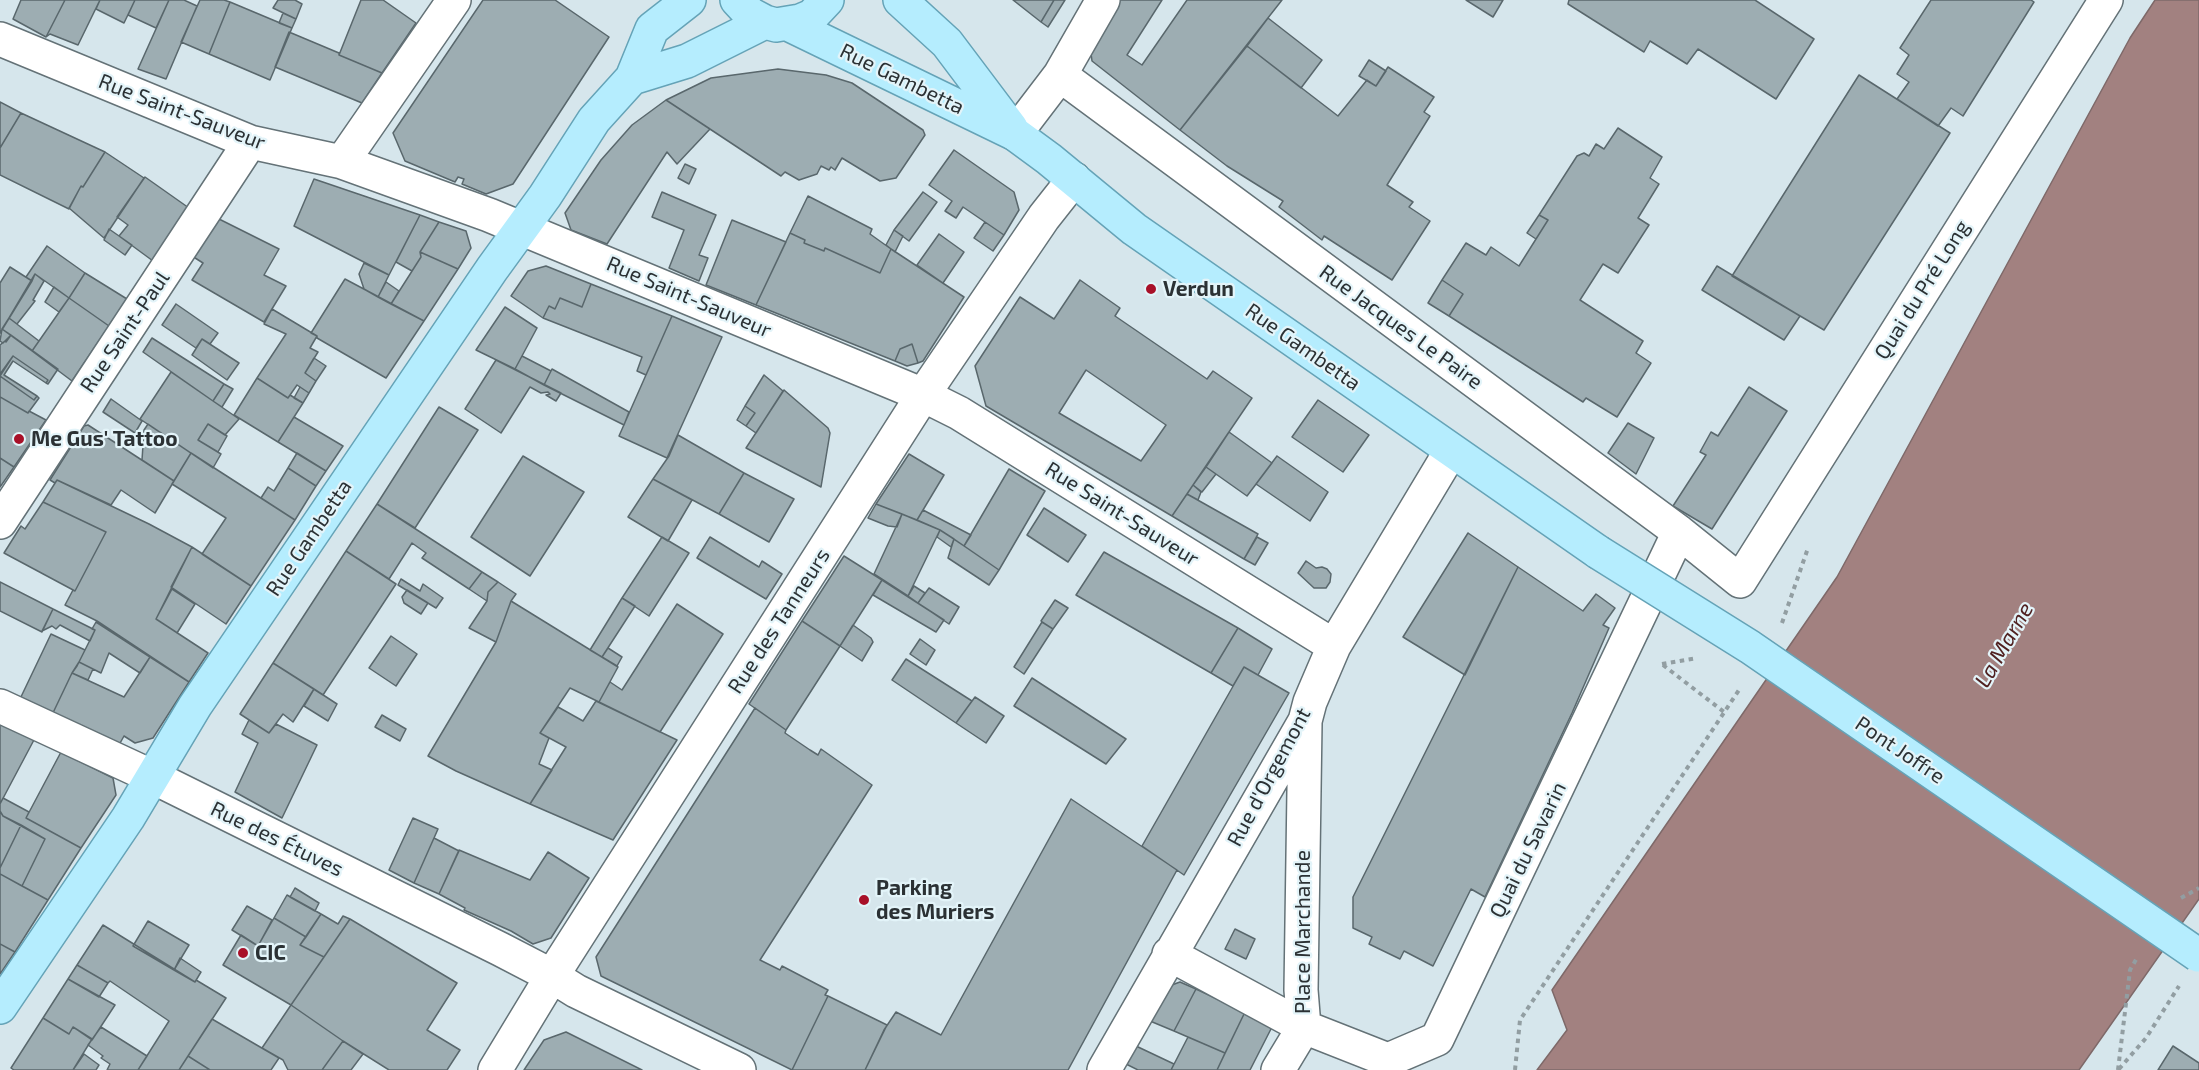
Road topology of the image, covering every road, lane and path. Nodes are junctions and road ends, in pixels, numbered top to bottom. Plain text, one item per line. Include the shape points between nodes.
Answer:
1 (454, 0) edge
2 (689, 0) edge
3 (737, 0) edge
4 (827, 0) edge
5 (900, 0) edge
6 (1103, 0) edge
7 (2106, 0) edge
8 (776, 23) junction
9 (0, 39) edge
10 (1060, 75) junction
11 (632, 78) junction
12 (1015, 134) junction
13 (250, 142) junction
14 (342, 162) junction
15 (1074, 179) junction
16 (522, 228) junction
17 (923, 395) junction
18 (1450, 451) junction
19 (0, 522) edge
20 (1679, 532) junction
21 (1808, 547) dead end
22 (1598, 552) joint
23 (1740, 581) joint
24 (1781, 626) dead end
25 (1629, 639) junction
26 (1334, 646) junction
27 (1743, 683) dead end
28 (0, 706) edge
29 (1724, 712) junction
30 (1305, 721) junction
31 (153, 777) junction
32 (2199, 888) edge
33 (2178, 899) dead end
34 (2141, 951) dead end
35 (1169, 954) junction
36 (2199, 956) edge
37 (552, 976) junction
38 (0, 1007) edge
39 (1304, 1027) junction
40 (495, 1070) edge
41 (739, 1070) edge
42 (1104, 1070) edge
43 (1278, 1070) edge
44 (1515, 1070) edge

1 - 14 street
2 - 11 main road, Rue Gambetta via 652,29
3 - 8 main road, Rue Gambetta via 750,14
4 - 8 main road via 812,16
5 - 12 main road, Rue Gambetta via 946,43
6 - 10 street
7 - 23 street, Quai du Pré Long
8 - 11 main road via 687,61
8 - 12 main road, Rue Gambetta
9 - 13 street, Rue Saint-Sauveur
10 - 12 street
10 - 20 street, Rue Jacques Le Paire
11 - 16 main road, Rue Gambetta via 594,120
12 - 15 main road, Rue Gambetta
13 - 14 street, Rue Saint-Sauveur
13 - 19 street, Rue Saint-Paul
14 - 16 street, Rue Saint-Sauveur
15 - 17 street, Rue des Tanneurs
15 - 18 main road, Rue Gambetta via 1134,229
16 - 17 street, Rue Saint-Sauveur
16 - 31 main road, Rue Gambetta via 195,706
17 - 26 street, Rue Saint-Sauveur via 959,413
17 - 37 street, Rue des Tanneurs
18 - 22 main road, Rue Gambetta
18 - 26 street, Rue d'Orgemont
20 - 23 street, Rue Jacques Le Paire
20 - 25 street, Quai du Savarin
21 - 24 path
22 - 36 main road, Pont Joffre, bridge via 1750,647
25 - 29 path
25 - 39 street, Quai du Savarin via 1437,1039 1388,1060
26 - 30 street, Rue d'Orgemont
27 - 29 path
28 - 31 street, Rue des Étuves
29 - 44 path via 1520,1020
30 - 35 street, Rue d'Orgemont
30 - 39 street, Place Marchande via 1301,990
31 - 37 street, Rue des Étuves
31 - 38 main road, Rue Gambetta
32 - 33 path
34 - 36 path via 2130,970 2118,1070 2146,1038
35 - 39 street, Place Marchande
35 - 42 street, Rue d'Orgemont
37 - 40 street, Rue des Tanneurs
37 - 41 street, Rue des Étuves
39 - 43 street

